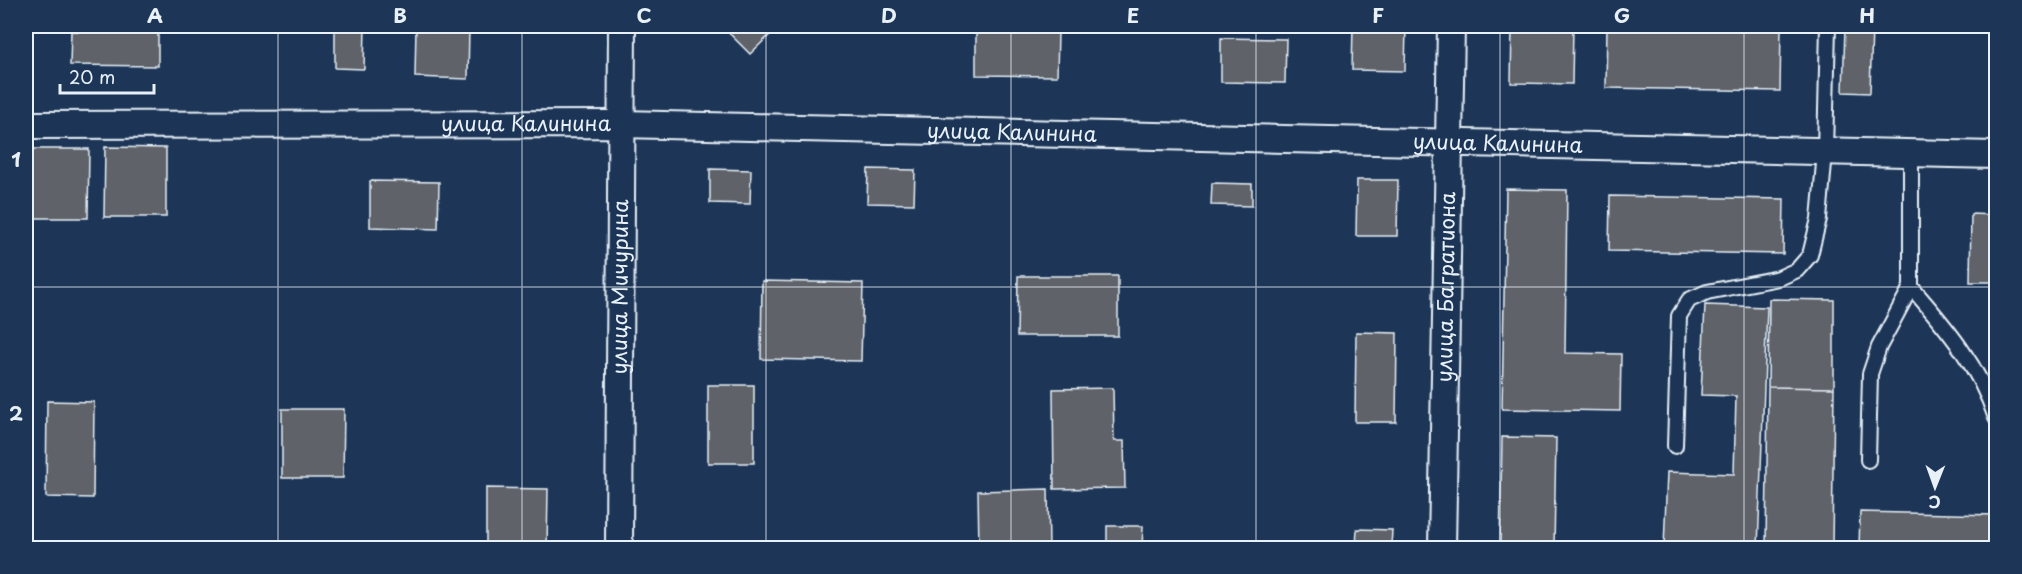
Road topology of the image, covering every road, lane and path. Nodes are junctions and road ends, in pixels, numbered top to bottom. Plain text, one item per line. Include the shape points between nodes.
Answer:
1 (622, 26) edge
2 (1451, 26) edge
3 (1828, 26) edge
4 (621, 124) junction
5 (26, 125) edge
6 (1449, 143) junction
7 (1825, 152) junction
8 (1911, 154) junction
9 (1996, 155) edge
10 (1911, 287) junction
11 (1996, 418) edge
12 (1675, 446) dead end
13 (1868, 460) dead end
14 (619, 549) edge
15 (1442, 549) edge

1 - 4 street, улица Мичурина
2 - 6 street, улица Багратиона
3 - 7 lane
4 - 5 street, улица Калинина
4 - 6 street, улица Калинина
4 - 14 street, улица Мичурина
6 - 7 street, улица Калинина
6 - 15 street, улица Багратиона
7 - 8 street, улица Калинина
7 - 12 lane via 1819,219 1810,255 1797,270 1779,278 1707,292 1689,300 1679,316
8 - 9 street, улица Калинина
8 - 10 lane
10 - 11 lane via 1955,339 1986,387
10 - 13 lane via 1879,347 1870,374

